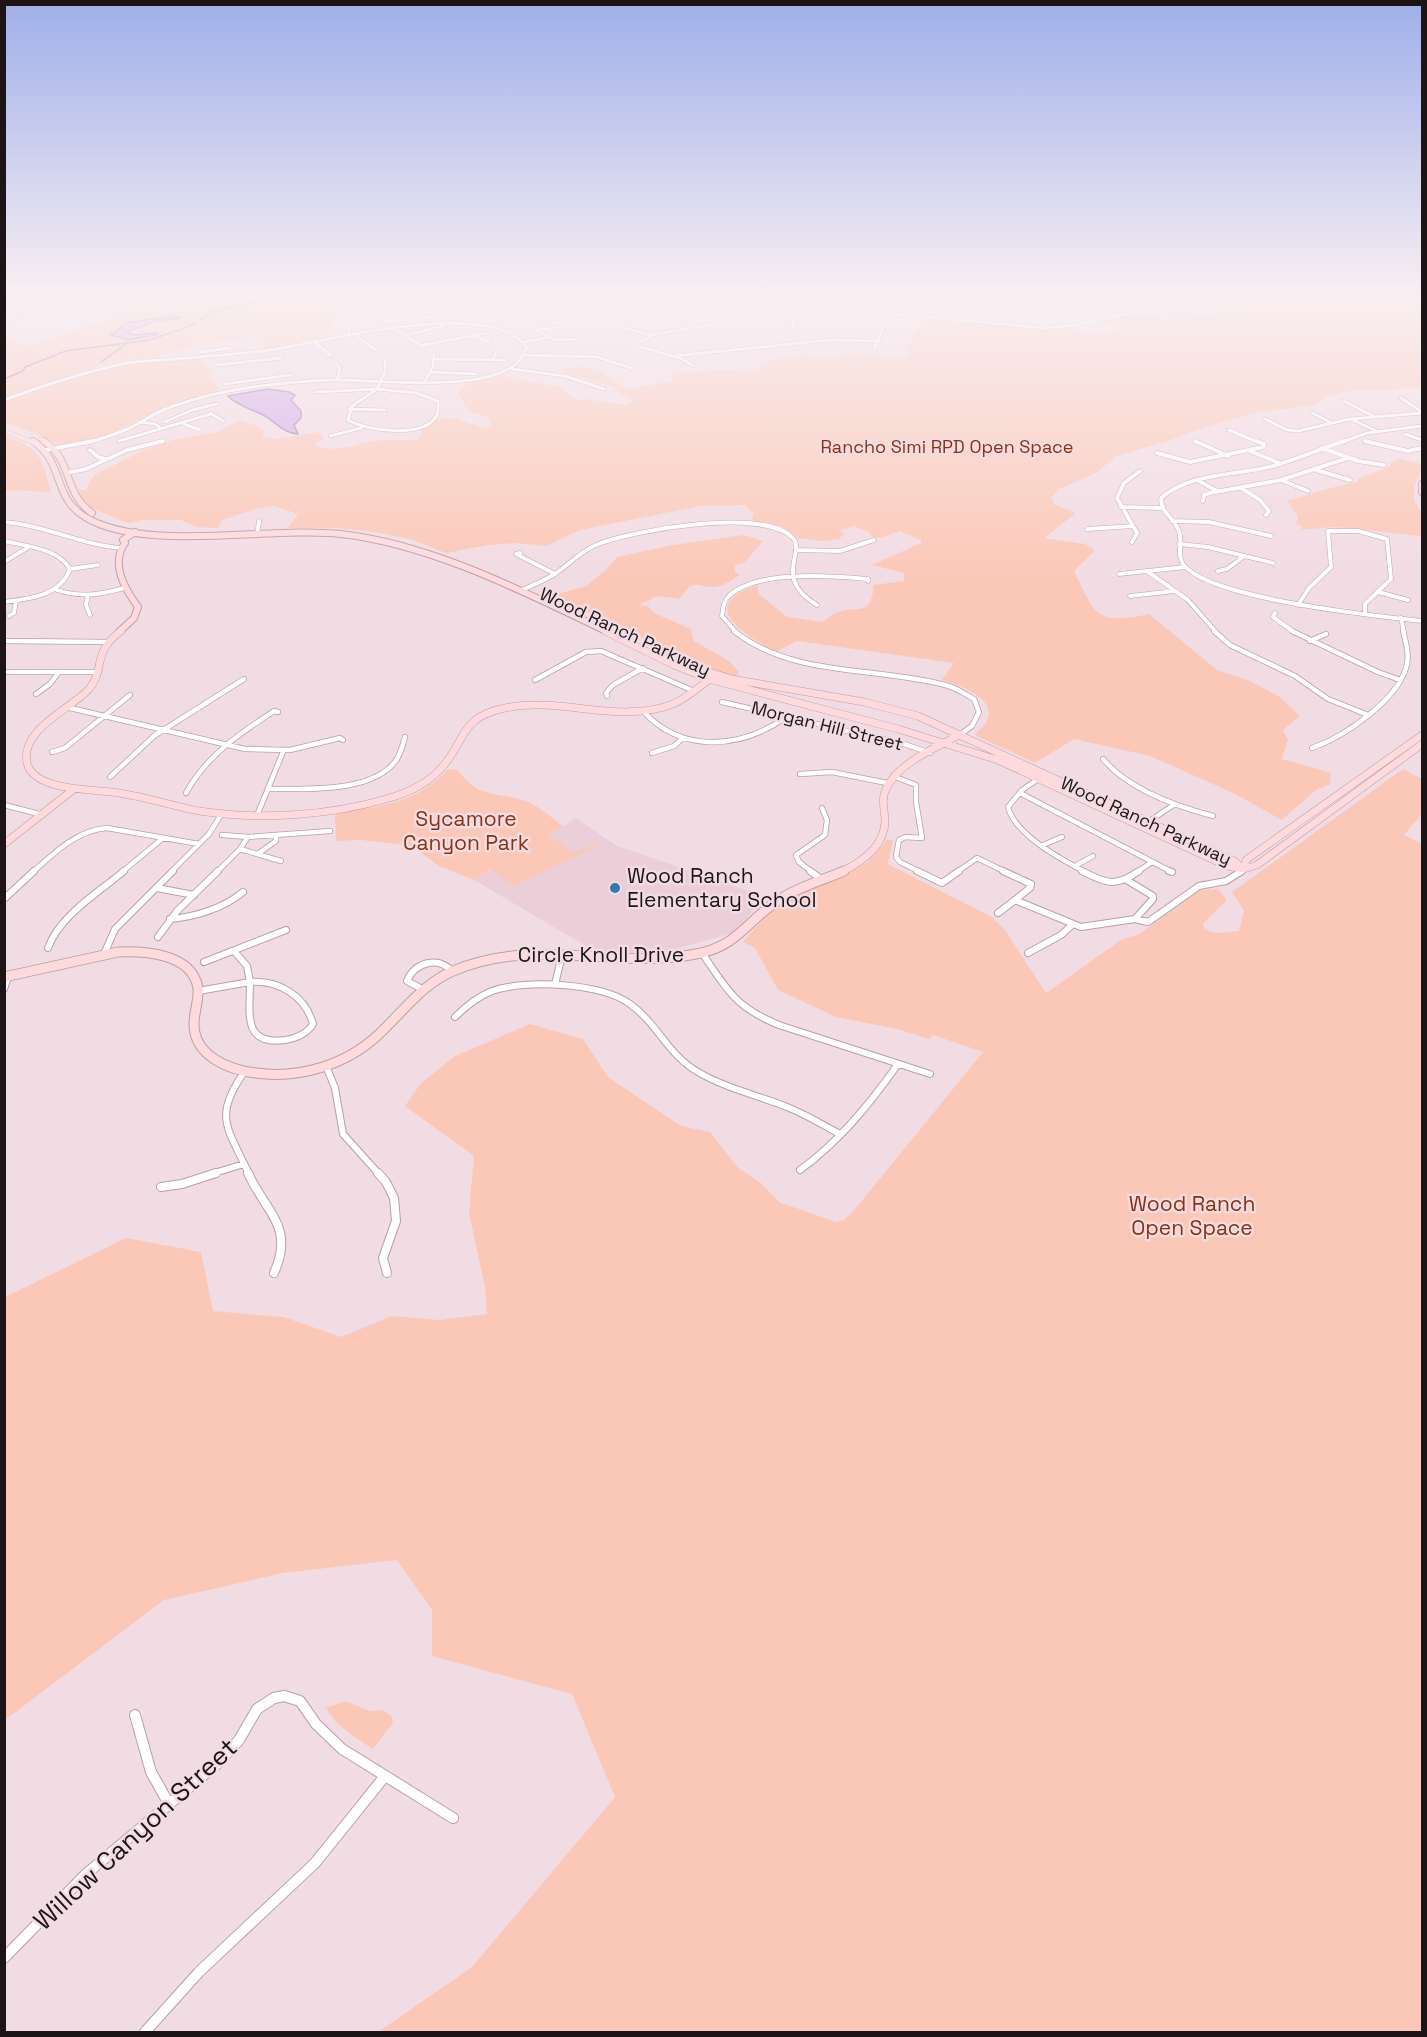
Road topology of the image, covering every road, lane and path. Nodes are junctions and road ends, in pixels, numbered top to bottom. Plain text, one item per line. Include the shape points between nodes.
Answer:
1 (41, 386) edge
2 (277, 386) edge
3 (378, 386) edge
4 (595, 386) edge
5 (604, 389) dead end
6 (376, 390) junction
7 (316, 392) dead end
8 (1401, 398) dead end
9 (4, 400) edge
10 (1344, 401) dead end
11 (217, 404) dead end
12 (202, 407) junction
13 (350, 409) junction
14 (385, 410) dead end
15 (1422, 412) edge
16 (1312, 413) dead end
17 (211, 414) junction
18 (1373, 417) junction
19 (1265, 419) dead end
20 (1350, 419) junction
21 (223, 421) dead end
22 (140, 422) junction
23 (165, 422) dead end
24 (1330, 422) junction
25 (183, 424) junction
26 (4, 426) edge
27 (1422, 426) edge
28 (362, 428) junction
29 (162, 429) junction
30 (4, 430) edge
31 (200, 430) dead end
32 (1229, 430) dead end
33 (1376, 431) junction
34 (147, 433) junction
35 (1405, 434) dead end
36 (330, 436) dead end
37 (114, 439) dead end
38 (1422, 440) edge
39 (119, 441) junction
40 (1195, 441) dead end
41 (1365, 441) dead end
42 (133, 448) junction
43 (1322, 448) junction
44 (1422, 448) edge
45 (55, 449) junction
46 (46, 450) junction
47 (90, 450) dead end
48 (1249, 451) junction
49 (1156, 453) dead end
50 (1229, 456) junction
51 (1348, 458) junction
52 (105, 459) junction
53 (1280, 463) junction
54 (1384, 465) dead end
55 (1316, 470) junction
56 (1140, 471) dead end
57 (66, 473) junction
58 (1196, 479) junction
59 (1281, 480) junction
60 (1350, 480) dead end
61 (1422, 484) edge
62 (1240, 488) junction
63 (1218, 491) junction
64 (1308, 491) dead end
65 (1422, 492) edge
66 (1203, 501) dead end
67 (1120, 507) junction
68 (1161, 508) junction
69 (1266, 515) dead end
70 (259, 521) dead end
71 (1172, 521) junction
72 (4, 522) edge
73 (1133, 526) junction
74 (1087, 529) dead end
75 (139, 531) junction
76 (258, 533) junction
77 (1271, 536) dead end
78 (874, 540) dead end
79 (4, 541) edge
80 (1132, 542) dead end
81 (1179, 544) junction
82 (123, 546) junction
83 (28, 548) junction
84 (796, 550) junction
85 (520, 553) dead end
86 (1244, 557) junction
87 (4, 561) edge
88 (1273, 563) dead end
89 (98, 565) dead end
90 (1186, 567) junction
91 (70, 569) junction
92 (1218, 571) dead end
93 (1148, 572) junction
94 (555, 574) junction
95 (1119, 574) dead end
96 (794, 578) junction
97 (868, 581) dead end
98 (124, 588) junction
99 (54, 589) junction
100 (524, 589) junction
101 (1175, 591) junction
102 (1378, 592) junction
103 (88, 595) junction
104 (1130, 596) dead end
105 (1408, 600) dead end
106 (16, 601) junction
107 (4, 602) edge
108 (817, 605) dead end
109 (1298, 605) junction
110 (1275, 612) dead end
111 (1365, 614) junction
112 (90, 615) dead end
113 (9, 616) dead end
114 (1401, 618) junction
115 (1422, 621) edge
116 (1326, 634) dead end
117 (4, 641) edge
118 (1310, 641) junction
119 (108, 642) junction
120 (643, 668) junction
121 (4, 672) edge
122 (59, 672) junction
123 (98, 672) junction
124 (712, 677) junction
125 (244, 680) dead end
126 (535, 680) dead end
127 (1400, 680) junction
128 (694, 691) junction
129 (36, 694) dead end
130 (130, 695) dead end
131 (607, 696) dead end
132 (722, 702) dead end
133 (66, 707) junction
134 (643, 711) junction
135 (278, 712) dead end
136 (1368, 715) junction
137 (104, 716) junction
138 (786, 717) junction
139 (163, 730) junction
140 (961, 734) junction
141 (405, 737) dead end
142 (683, 738) junction
143 (344, 740) dead end
144 (1420, 742) edge
145 (946, 743) junction
146 (221, 746) junction
147 (1312, 748) dead end
148 (52, 752) dead end
149 (283, 752) junction
150 (652, 753) dead end
151 (930, 753) junction
152 (1103, 759) dead end
153 (800, 774) dead end
154 (1043, 776) junction
155 (110, 777) dead end
156 (890, 779) junction
157 (75, 789) junction
158 (270, 789) junction
159 (186, 793) dead end
160 (1020, 793) junction
161 (1175, 804) junction
162 (4, 806) edge
163 (822, 808) dead end
164 (222, 813) junction
165 (258, 813) junction
166 (44, 816) junction
167 (1213, 816) dead end
168 (1145, 823) junction
169 (330, 831) dead end
170 (222, 835) dead end
171 (276, 835) junction
172 (248, 837) junction
173 (1062, 837) dead end
174 (163, 838) junction
175 (4, 844) edge
176 (199, 844) junction
177 (1043, 845) junction
178 (240, 849) junction
179 (259, 854) junction
180 (1093, 856) dead end
181 (281, 861) dead end
182 (1152, 862) junction
183 (1075, 866) junction
184 (1244, 869) junction
185 (1172, 872) dead end
186 (821, 879) junction
187 (1125, 879) junction
188 (157, 888) junction
189 (243, 892) dead end
190 (194, 895) junction
191 (4, 899) edge
192 (1015, 900) junction
193 (998, 914) dead end
194 (170, 919) junction
195 (1135, 920) junction
196 (1072, 925) junction
197 (286, 930) dead end
198 (158, 937) dead end
199 (48, 948) dead end
200 (234, 951) junction
201 (702, 953) junction
202 (1028, 953) dead end
203 (104, 954) junction
204 (562, 954) junction
205 (204, 962) dead end
206 (452, 971) junction
207 (6, 977) edge
208 (249, 982) junction
209 (555, 986) junction
210 (4, 988) edge
211 (422, 989) junction
212 (198, 991) junction
213 (455, 1017) dead end
214 (898, 1064) junction
215 (326, 1066) junction
216 (245, 1071) junction
217 (930, 1074) dead end
218 (840, 1134) junction
219 (244, 1164) junction
220 (800, 1170) dead end
221 (161, 1186) dead end
222 (274, 1273) dead end
223 (387, 1273) dead end
224 (135, 1715) dead end
225 (385, 1776) junction
226 (169, 1804) junction
227 (453, 1818) dead end
228 (4, 1958) edge
229 (145, 2032) edge

1 - 9 street
2 - 22 street via 190,401
3 - 6 street
4 - 5 street
6 - 7 street
6 - 13 street
6 - 28 street via 429,394 438,401 438,414 429,422 410,428
8 - 15 street
10 - 18 street
11 - 12 street
12 - 17 street
12 - 23 street
13 - 14 street
13 - 28 street via 348,420
15 - 18 street
16 - 24 street
17 - 21 street
17 - 25 street
18 - 20 street
19 - 24 street via 1287,430 1301,431
20 - 24 street
20 - 33 street
22 - 29 street
22 - 45 street via 116,434
25 - 29 street
25 - 31 street
26 - 45 main road
27 - 33 street
28 - 36 street
29 - 34 street
30 - 46 main road
32 - 48 street via 1264,444
33 - 43 street
34 - 39 street
34 - 42 street via 164,441
35 - 38 street
37 - 39 street
39 - 42 street
40 - 50 street
41 - 44 street via 1412,452
42 - 52 street
43 - 51 street
43 - 53 street
45 - 46 street
45 - 57 main road, Wood Ranch Parkway
46 - 75 main road, Wood Ranch Parkway via 65,498 75,510 101,524
47 - 52 street
48 - 50 street
48 - 53 street
49 - 50 street via 1187,462
51 - 54 street
51 - 55 street
52 - 57 street
53 - 58 street
55 - 59 street
55 - 60 street
56 - 67 street via 1119,489
57 - 75 main road, Wood Ranch Parkway via 74,498 86,510
58 - 63 street
58 - 68 street via 1169,491 1161,498
59 - 62 street
59 - 64 street
61 - 65 main road
62 - 63 street
62 - 69 street via 1265,504 1269,511
63 - 66 street via 1204,495
67 - 68 street
67 - 73 street
68 - 71 street
70 - 76 street
71 - 77 street via 1209,522
71 - 81 street via 1179,532
72 - 82 street via 34,525 99,545
73 - 74 street
73 - 80 street via 1137,533
75 - 76 main road, Wood Ranch Parkway via 189,537
75 - 82 main road
76 - 100 main road, Wood Ranch Parkway via 336,530 390,538
78 - 84 street via 840,551
79 - 83 street
81 - 86 street
81 - 90 street via 1179,555
82 - 98 main road via 118,557
83 - 87 street
83 - 91 street via 60,556
84 - 94 street via 793,538 776,527 749,521 719,521 598,544 581,552
84 - 96 street
85 - 94 street via 516,554
86 - 88 street
86 - 92 street
89 - 91 street
90 - 93 street
90 - 109 street via 1212,582
91 - 99 street via 67,579
93 - 95 street
93 - 101 street
94 - 100 street
96 - 97 street via 845,577
96 - 108 street via 799,594
96 - 140 street via 767,580 738,589 723,604 724,620 766,651 789,660 934,681 958,689 974,699 979,712 972,726
98 - 103 street
98 - 119 main road via 136,601 138,612
99 - 103 street
99 - 106 street
100 - 124 main road, Wood Ranch Parkway
101 - 104 street
101 - 136 street via 1230,645 1295,676 1328,699
102 - 105 street
102 - 109 street via 1392,575 1387,539 1337,529 1328,531 1330,567
102 - 111 street via 1365,604
103 - 112 street
106 - 107 street
106 - 113 street via 14,613
109 - 111 street
110 - 118 street via 1273,617 1288,631
111 - 114 street
114 - 115 street
114 - 127 street via 1407,657
116 - 118 street
117 - 119 street
118 - 127 street via 1372,672
119 - 123 main road
120 - 126 street via 605,652 590,651
120 - 128 street
120 - 131 street via 613,685
121 - 122 street
122 - 123 street
122 - 129 street
123 - 133 main road via 90,689
124 - 128 main road
124 - 140 main road, Wood Ranch Parkway via 886,707
124 - 145 main road, Wood Ranch Parkway
125 - 139 street
127 - 136 street via 1391,695
128 - 134 main road via 670,705
130 - 137 street
132 - 138 street, Morgan Hill Street
133 - 137 street
133 - 157 main road via 39,727 27,761 32,772 44,781
134 - 142 street via 658,726
134 - 165 main road via 603,711 539,703 509,706 468,726 443,767 405,793 351,807
135 - 146 street
136 - 147 street via 1324,746
137 - 139 street
137 - 148 street via 65,748
138 - 142 street via 769,730 745,739 713,742
138 - 151 street, Morgan Hill Street
139 - 146 street
139 - 155 street
140 - 145 main road
140 - 154 main road, Wood Ranch Parkway
141 - 158 street via 396,762 370,778 338,786
142 - 150 street via 674,746
143 - 149 street
144 - 184 main road via 1257,865
145 - 151 main road
145 - 154 main road, Wood Ranch Parkway
146 - 149 street
146 - 159 street via 200,768
149 - 158 street
151 - 156 main road
152 - 161 street via 1129,781
153 - 156 street via 832,772
154 - 160 street
154 - 168 main road, Wood Ranch Parkway
156 - 186 main road, Circle Knoll Drive via 883,798 886,825 879,843 856,864
156 - 192 street via 916,785 922,838 899,840 897,860 942,883 976,858 1030,884
157 - 164 main road via 120,793
157 - 166 main road
158 - 165 street
160 - 177 street via 1010,802 1010,814 1016,825
160 - 182 street
161 - 167 street
161 - 168 street
162 - 166 street
163 - 186 street via 828,827 825,833 796,855
164 - 165 main road
164 - 176 street
166 - 175 main road
168 - 184 main road, Wood Ranch Parkway via 1227,866
169 - 171 street
170 - 172 street
171 - 172 street
171 - 179 street via 276,841
172 - 178 street
173 - 177 street
174 - 176 street
174 - 191 street via 102,827 86,830
174 - 199 street via 63,922
176 - 188 street
177 - 183 street
178 - 179 street
178 - 190 street
179 - 181 street
180 - 183 street
182 - 185 street
182 - 187 street
183 - 187 street via 1106,882
184 - 195 street via 1226,880 1199,886 1148,922
186 - 201 main road, Circle Knoll Drive via 779,900 736,939
187 - 195 street via 1153,896
188 - 190 street
188 - 203 street via 115,929
189 - 194 street via 234,899
190 - 194 street
192 - 193 street
192 - 196 street
194 - 198 street
195 - 196 street
196 - 202 street
197 - 200 street
200 - 205 street
200 - 208 street via 247,966
201 - 204 main road, Circle Knoll Drive via 663,958
201 - 214 street via 731,996 755,1015
203 - 207 main road
203 - 212 main road via 139,952 169,958 190,971
204 - 206 main road, Circle Knoll Drive via 505,956
204 - 209 street
206 - 211 main road, Circle Knoll Drive
206 - 211 street via 437,962 416,970 407,981
207 - 210 street
208 - 208 street via 281,985 313,1020 311,1029 302,1035 263,1039 251,1029
208 - 212 street
209 - 213 street via 524,984 496,990 476,999
209 - 218 street via 598,991 622,999 690,1068 790,1108
211 - 215 main road, Circle Knoll Drive via 368,1044
212 - 216 main road, Circle Knoll Drive via 194,1025 199,1043 217,1060
214 - 217 street
214 - 218 street via 884,1086
215 - 216 main road, Circle Knoll Drive via 285,1074
215 - 223 street via 335,1088 343,1134 386,1182 394,1198 396,1221 383,1258
216 - 219 street via 230,1092 225,1112
218 - 220 street via 814,1162
219 - 221 street via 182,1184
219 - 222 street via 281,1228 281,1257
224 - 226 street via 148,1769
225 - 226 street, Willow Canyon Street via 328,1738 306,1708 292,1698 274,1698 257,1709 229,1751
225 - 227 street
225 - 229 street via 315,1863 199,1972
226 - 228 street, Willow Canyon Street via 86,1874

